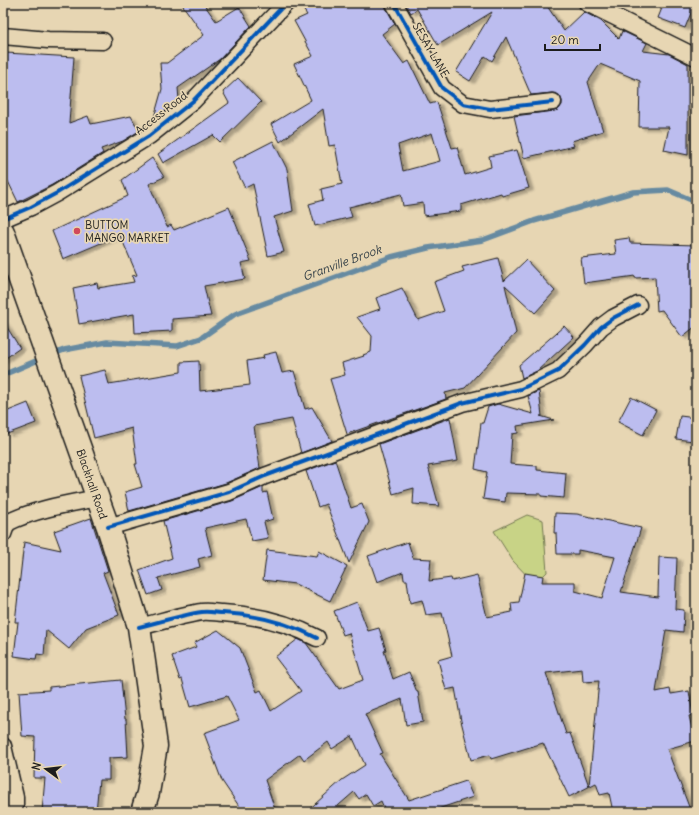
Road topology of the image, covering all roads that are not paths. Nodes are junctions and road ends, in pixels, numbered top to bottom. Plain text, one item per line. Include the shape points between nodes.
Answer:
1 (286, 3) edge
2 (394, 3) edge
3 (587, 3) edge
4 (3, 36) edge
5 (103, 41) dead end
6 (696, 57) edge
7 (553, 102) dead end
8 (3, 219) edge
9 (3, 232) edge
10 (638, 305) dead end
11 (98, 498) junction
12 (108, 527) junction
13 (3, 534) edge
14 (140, 627) junction
15 (317, 638) dead end
16 (3, 746) edge
17 (15, 812) edge
18 (142, 812) edge

1 - 8 street, Access Road via 193,101 149,136 57,193
2 - 7 street, SESAY LANE via 442,88 464,104 490,109
3 - 6 street
4 - 5 street
9 - 11 main road, Blackhall Road
10 - 12 street via 601,327 558,371 538,382 521,389 462,403 265,476 229,492
11 - 12 main road, Blackhall Road
11 - 13 street via 20,516 7,523
12 - 14 main road, Blackhall Road
14 - 15 street via 211,612 272,619
14 - 18 main road, Blackhall Road via 156,746
16 - 17 street via 15,797

